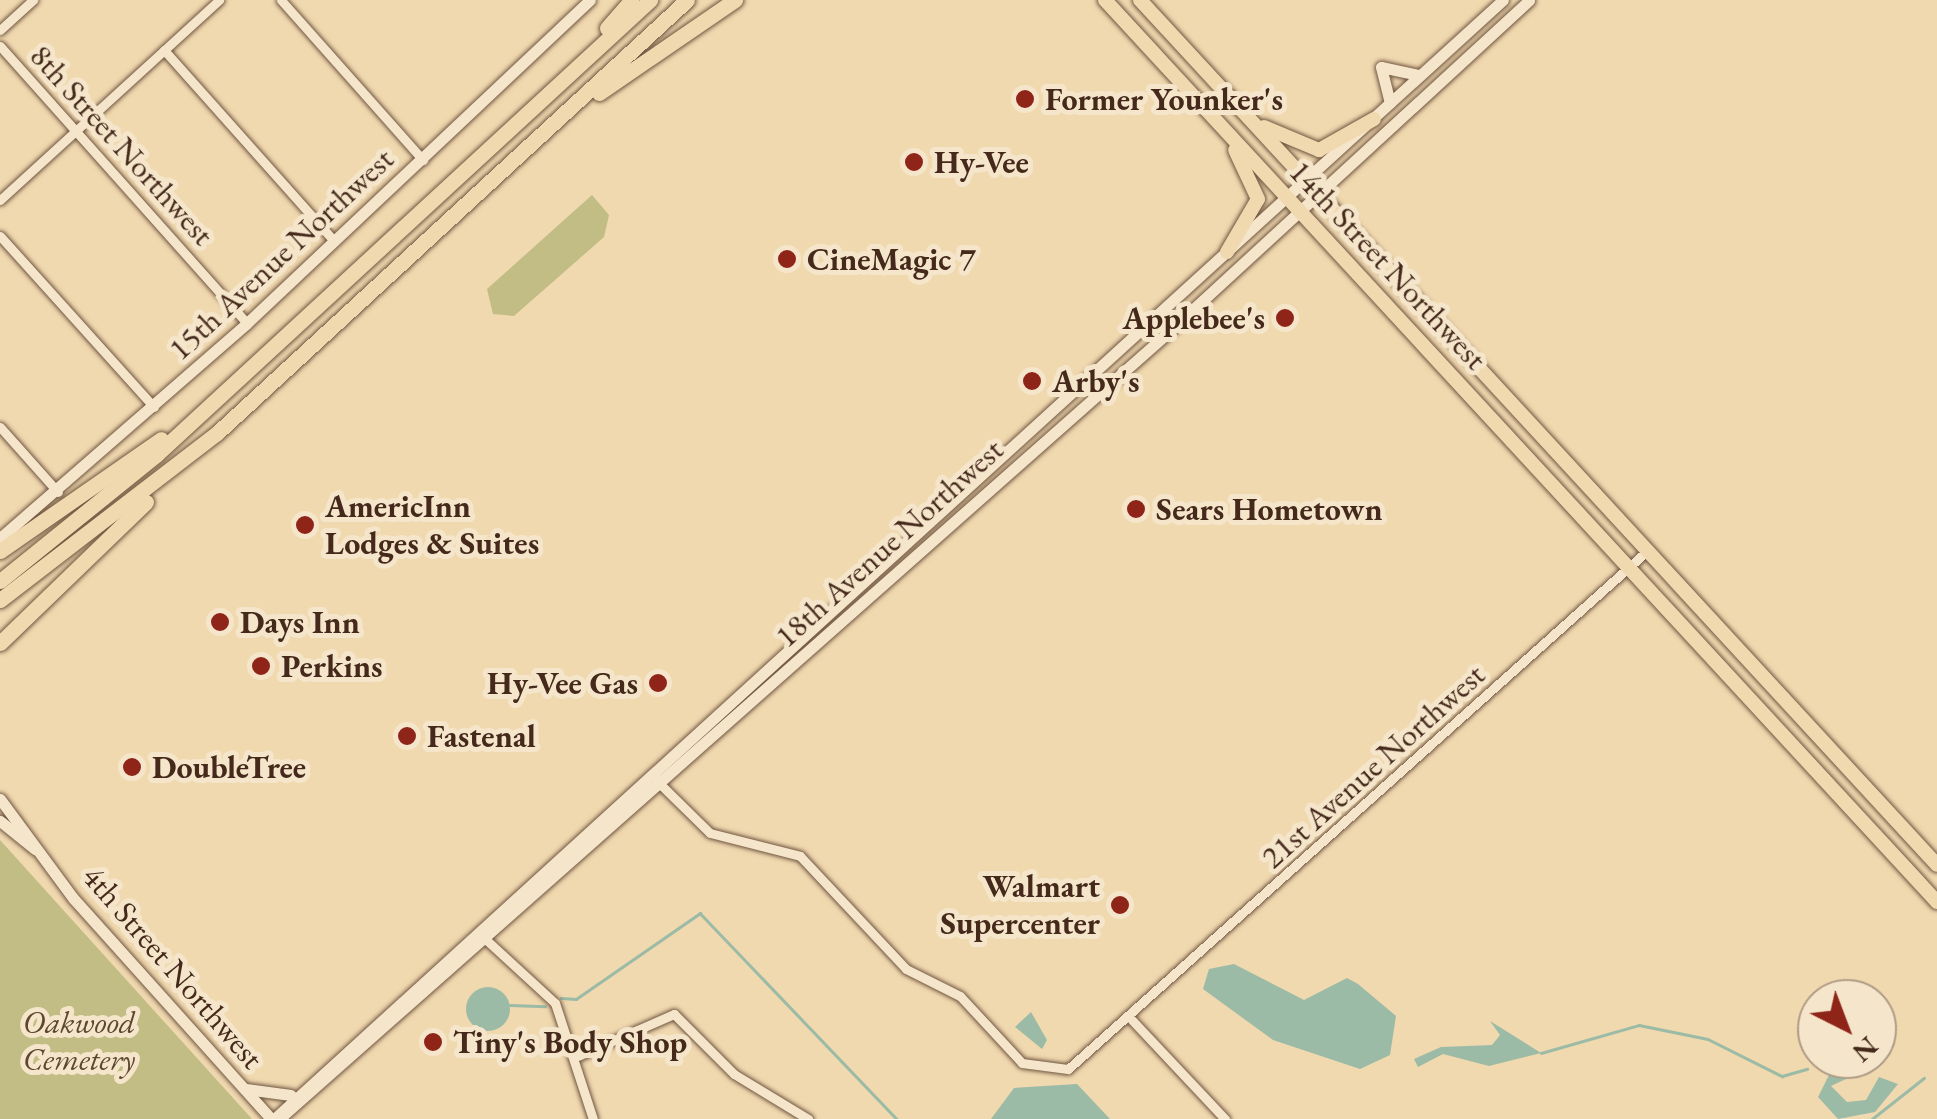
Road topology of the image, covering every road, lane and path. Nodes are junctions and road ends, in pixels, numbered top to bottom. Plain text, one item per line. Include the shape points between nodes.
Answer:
1 (33, 0) edge
2 (219, 0) edge
3 (281, 0) edge
4 (590, 0) edge
5 (631, 0) edge
6 (650, 0) edge
7 (686, 0) edge
8 (735, 0) edge
9 (1106, 0) edge
10 (1140, 0) edge
11 (1503, 0) edge
12 (1529, 0) edge
13 (0, 30) edge
14 (0, 46) edge
15 (164, 50) junction
16 (1410, 79) junction
17 (1215, 81) junction
18 (1196, 97) junction
19 (1390, 103) junction
20 (1404, 112) junction
21 (1374, 119) junction
22 (76, 131) junction
23 (480, 155) junction
24 (423, 160) junction
25 (498, 174) junction
26 (1311, 185) junction
27 (0, 200) edge
28 (1293, 202) junction
29 (0, 236) edge
30 (334, 241) junction
31 (1226, 252) junction
32 (247, 322) junction
33 (217, 398) junction
34 (154, 407) junction
35 (0, 427) edge
36 (217, 433) junction
37 (59, 493) junction
38 (0, 538) edge
39 (1648, 550) junction
40 (0, 551) edge
41 (1629, 567) junction
42 (0, 580) edge
43 (0, 600) edge
44 (1, 641) edge
45 (649, 772) junction
46 (661, 785) junction
47 (0, 799) edge
48 (0, 821) edge
49 (36, 850) junction
50 (1937, 866) edge
51 (1937, 902) edge
52 (475, 929) junction
53 (486, 940) junction
54 (403, 1004) junction
55 (1132, 1020) junction
56 (578, 1056) junction
57 (242, 1086) junction
58 (295, 1093) junction
59 (294, 1114) edge
60 (274, 1119) edge
61 (593, 1119) edge
62 (808, 1119) edge
63 (1225, 1119) edge

1 - 13 street
2 - 15 street
3 - 24 street
4 - 24 street, 15th Avenue Northwest
5 - 23 highway
6 - 23 highway
7 - 25 highway
8 - 25 highway via 662,44
9 - 18 main road, 14th Street Northwest
10 - 17 main road, 14th Street Northwest
11 - 16 street, 18th Avenue Northwest
12 - 20 street, 18th Avenue Northwest
14 - 22 street, 8th Street Northwest
15 - 22 street
15 - 30 street
16 - 19 street, 18th Avenue Northwest
16 - 19 street via 1381,67
16 - 20 street
17 - 21 main road via 1306,149 1333,146
17 - 26 main road, 14th Street Northwest
18 - 28 main road, 14th Street Northwest
18 - 31 main road via 1256,184 1256,212
19 - 21 street, 18th Avenue Northwest
20 - 26 street, 18th Avenue Northwest
21 - 26 street, 18th Avenue Northwest
22 - 27 street
22 - 32 street, 8th Street Northwest
23 - 33 highway
24 - 30 street, 15th Avenue Northwest
25 - 36 highway
26 - 28 street, 18th Avenue Northwest
26 - 39 main road, 14th Street Northwest
28 - 31 street, 18th Avenue Northwest
28 - 41 main road, 14th Street Northwest
28 - 46 street, 18th Avenue Northwest
29 - 34 street
30 - 32 street, 15th Avenue Northwest
31 - 45 street, 18th Avenue Northwest
32 - 34 street, 15th Avenue Northwest
33 - 40 highway
33 - 42 highway
34 - 37 street, 15th Avenue Northwest
35 - 37 street
36 - 43 highway
36 - 44 highway
37 - 38 street, 15th Avenue Northwest
39 - 41 street, 21st Avenue Northwest
39 - 50 main road, 14th Street Northwest
41 - 51 main road, 14th Street Northwest
41 - 55 street, 21st Avenue Northwest
45 - 46 street
45 - 52 street, 18th Avenue Northwest
46 - 53 street, 18th Avenue Northwest
46 - 55 street via 726,842 800,856 906,969 954,992 1030,1067 1074,1067
47 - 49 street, 4th Street Northwest
48 - 49 street, 4th Street Northwest
49 - 57 street, 4th Street Northwest
52 - 53 street
52 - 54 street, 18th Avenue Northwest
53 - 54 street, 18th Avenue Northwest
53 - 56 street via 550,996
54 - 58 street, 18th Avenue Northwest
54 - 59 street, 18th Avenue Northwest
55 - 63 street
56 - 61 street
56 - 62 street via 674,1014 734,1074
57 - 58 street
57 - 60 street, 4th Street Northwest
58 - 60 street, 18th Avenue Northwest
59 - 60 street, 18th Avenue Northwest

